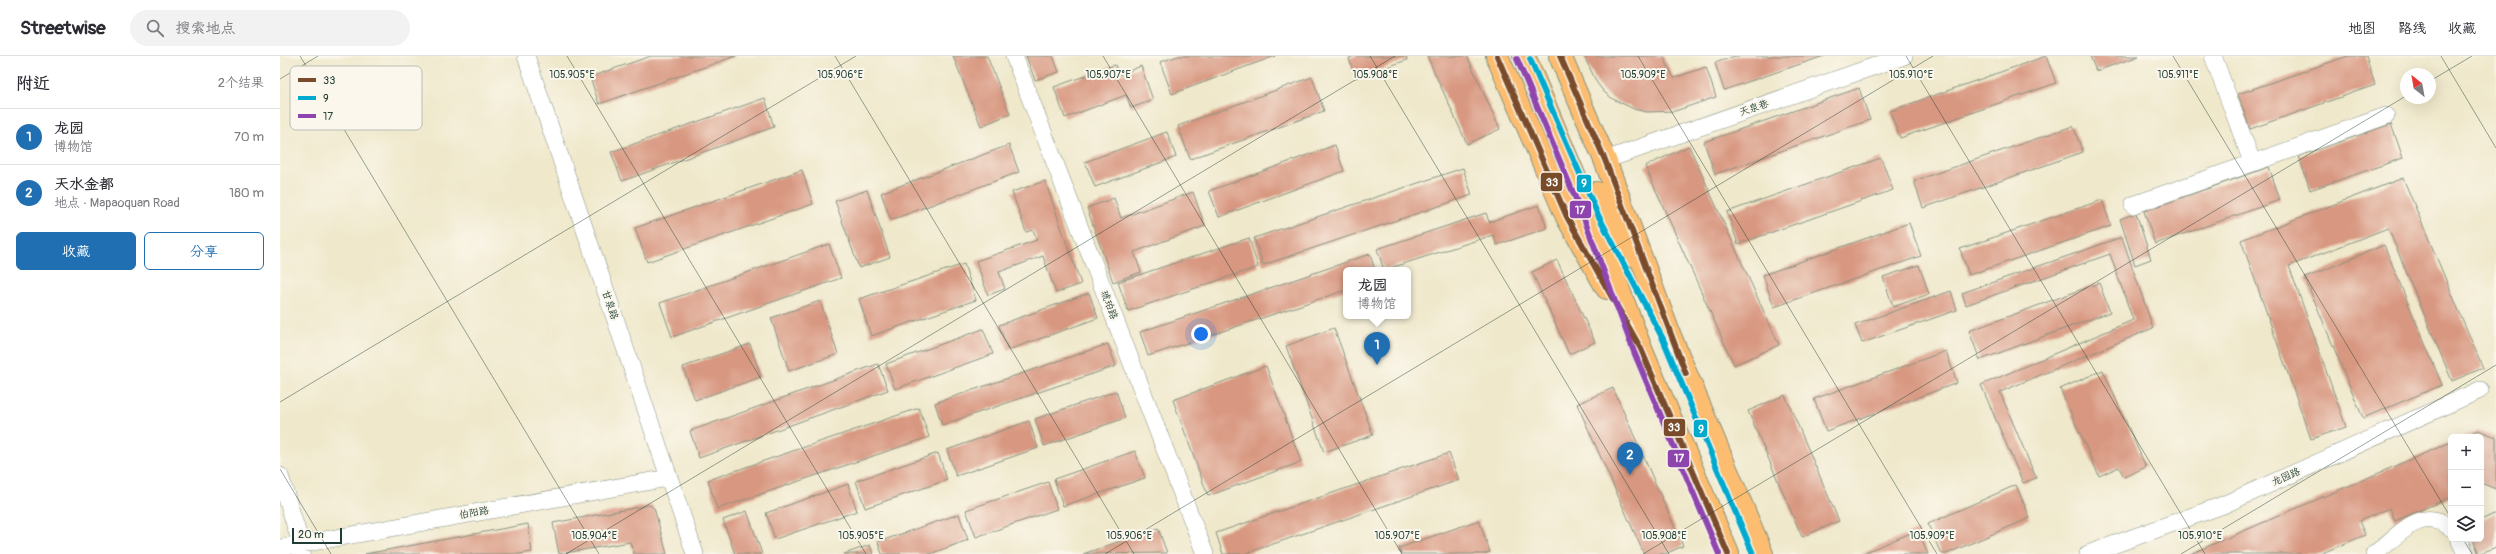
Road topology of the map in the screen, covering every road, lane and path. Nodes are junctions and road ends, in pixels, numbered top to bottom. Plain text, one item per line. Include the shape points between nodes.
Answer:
1 (526, 56) edge
2 (1014, 56) edge
3 (1497, 56) edge
4 (1524, 56) edge
5 (1537, 56) edge
6 (1560, 56) edge
7 (1904, 56) edge
8 (2213, 56) edge
9 (2386, 116) dead end
10 (1605, 160) junction
11 (2252, 162) junction
12 (2133, 205) dead end
13 (1597, 211) junction
14 (1670, 336) junction
15 (1641, 349) junction
16 (2480, 390) dead end
17 (280, 476) edge
18 (668, 478) junction
19 (2448, 526) edge
20 (2461, 542) edge
21 (280, 548) edge
22 (302, 549) edge
23 (695, 554) edge
24 (1205, 554) edge
25 (1728, 554) edge
26 (1762, 554) edge
27 (2088, 554) edge
28 (2374, 554) edge
29 (2466, 554) edge

1 - 18 street, 甘泉路
2 - 24 street, 琥珀路
3 - 15 main road via 1567,217
4 - 13 main road
5 - 13 main road
6 - 10 main road
7 - 10 street, 天泉巷
8 - 11 street
9 - 11 street
10 - 14 main road
11 - 12 street
13 - 14 main road
13 - 15 main road
14 - 26 main road
15 - 25 main road
16 - 27 street, 龙园路 via 2223,505
17 - 22 street
18 - 22 street, 伯阳路
18 - 23 street, 甘泉路
19 - 28 street via 2439,520 2416,521
20 - 29 street
21 - 22 street, 伯阳路

